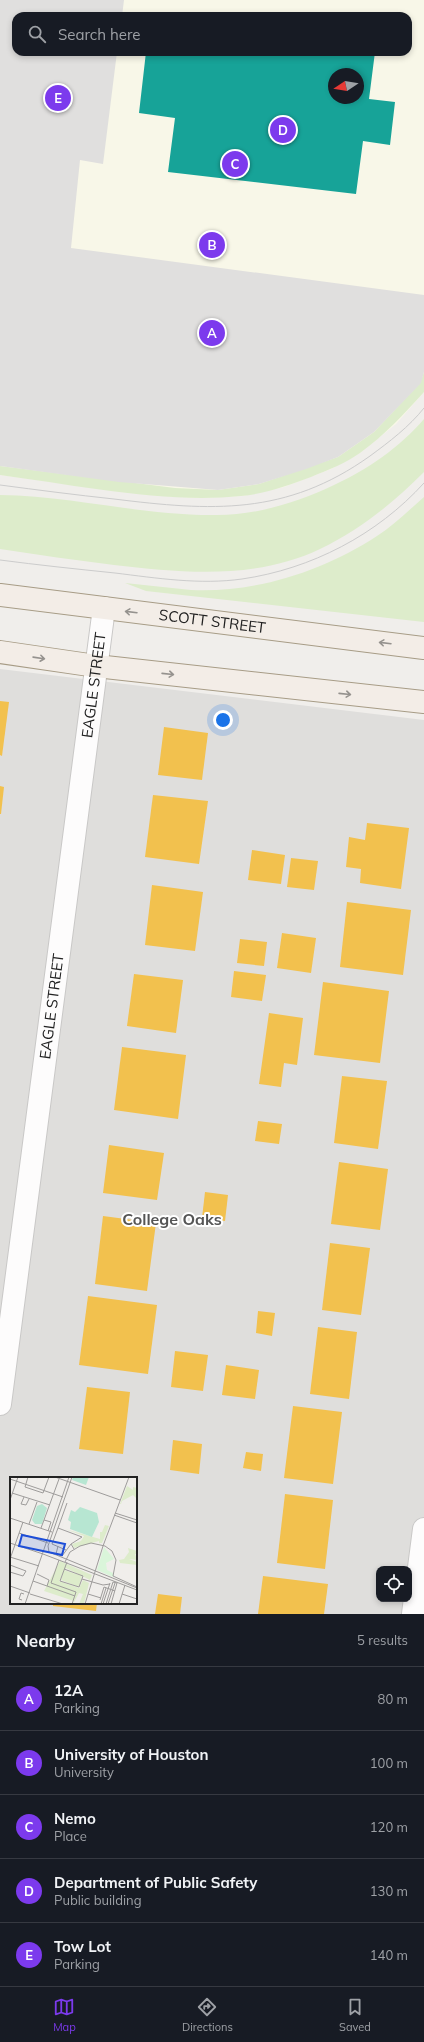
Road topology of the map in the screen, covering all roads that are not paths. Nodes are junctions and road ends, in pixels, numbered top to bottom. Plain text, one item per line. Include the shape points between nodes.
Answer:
1 (0, 595) edge
2 (104, 608) junction
3 (424, 648) edge
4 (0, 652) edge
5 (96, 666) junction
6 (424, 702) edge
7 (0, 1404) edge
8 (424, 1529) edge
9 (413, 1614) edge

1 - 2 main road, SCOTT STREET
3 -> 2 main road, SCOTT STREET
2 - 5 street, EAGLE STREET
4 -> 5 main road
5 -> 6 main road
5 - 7 street, EAGLE STREET
8 - 9 street

